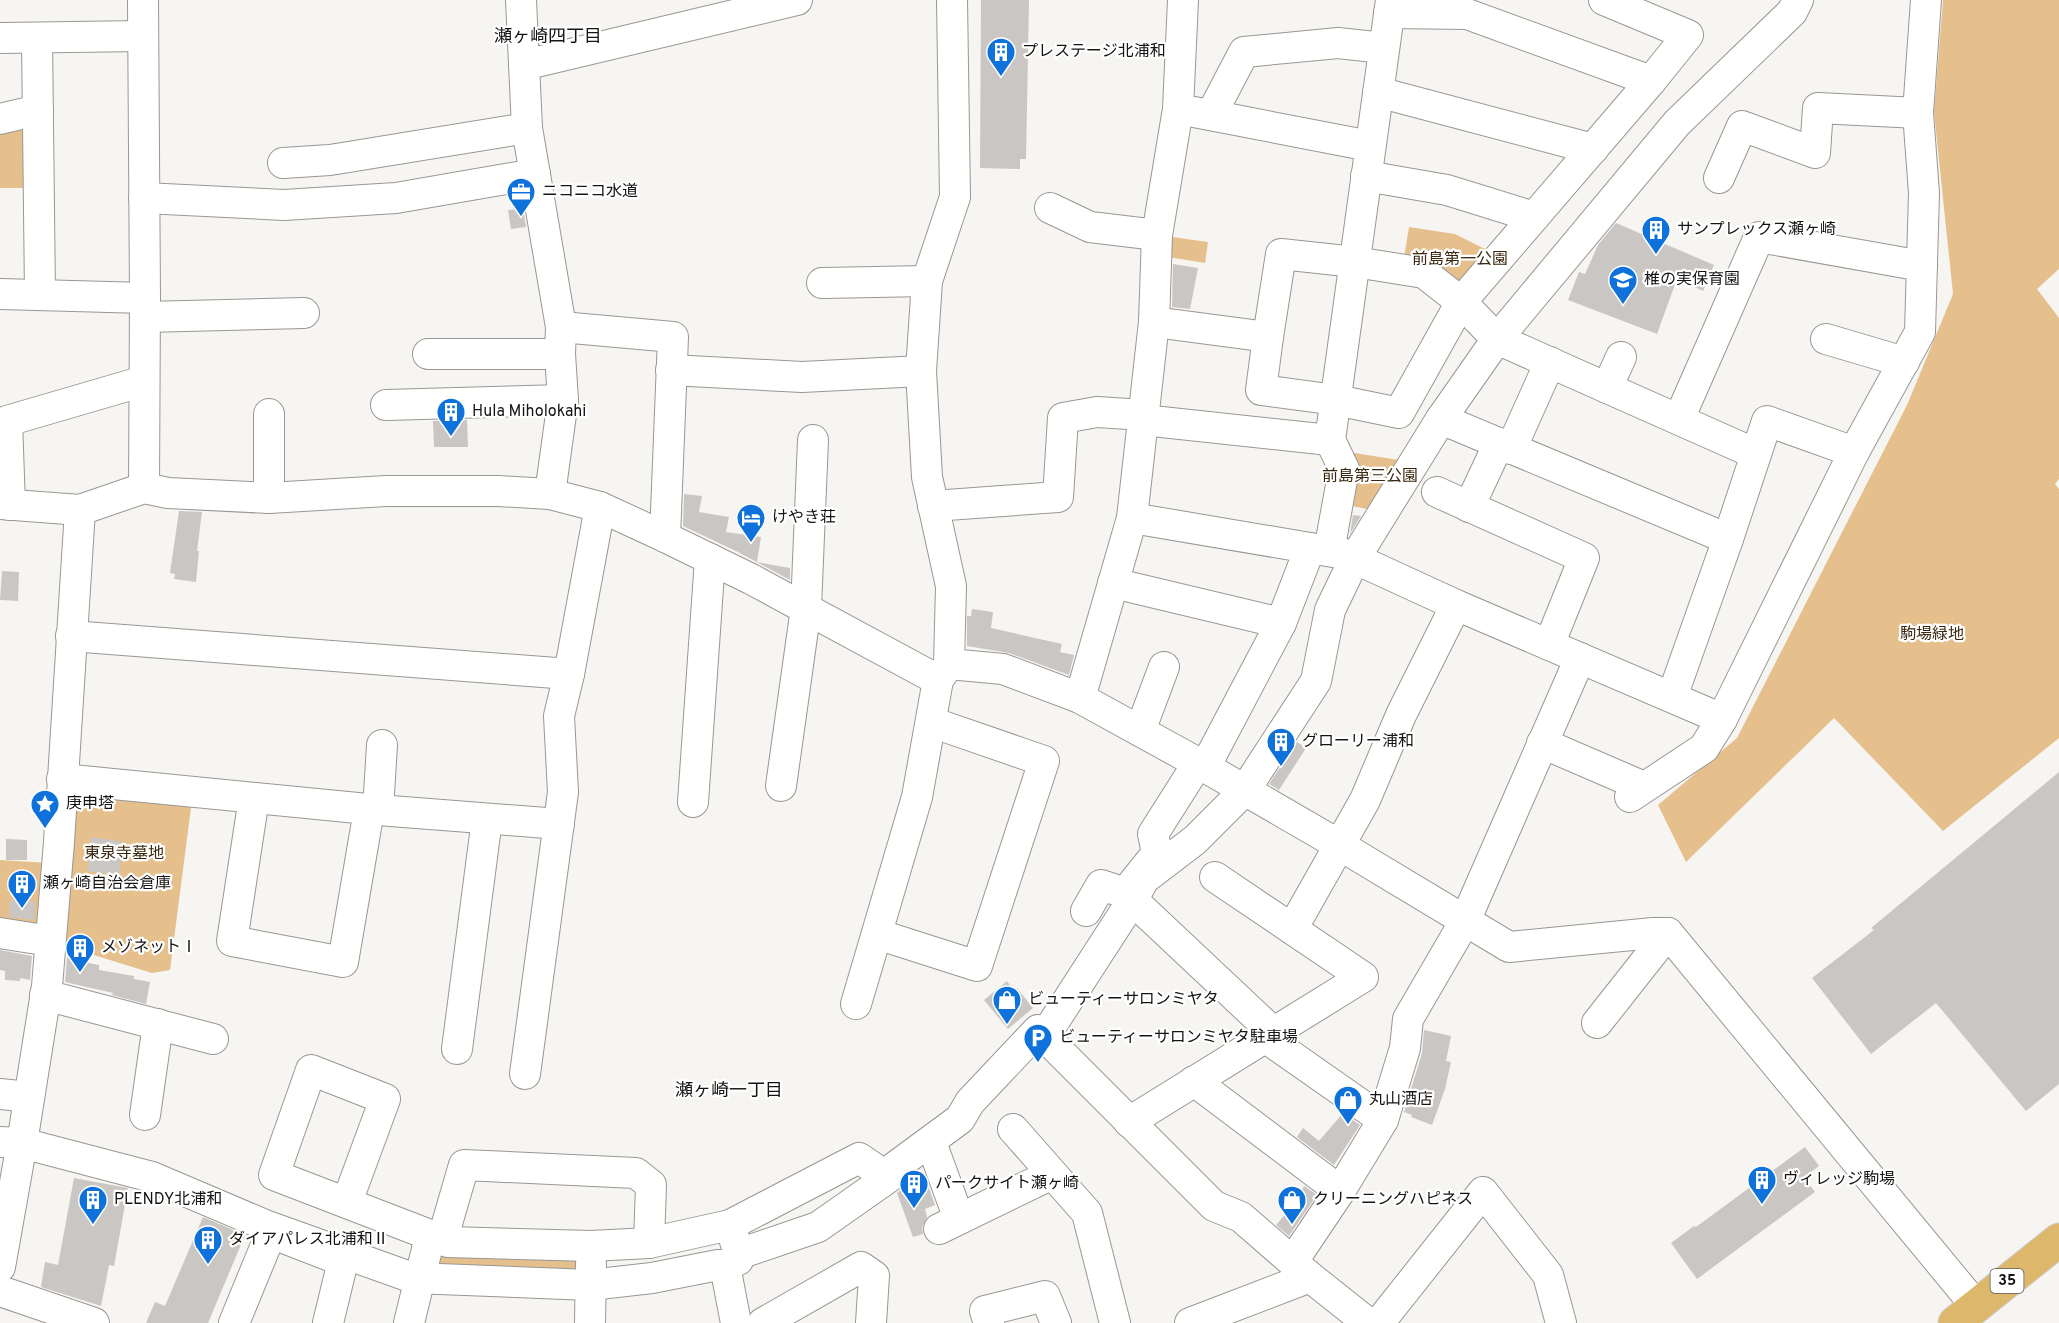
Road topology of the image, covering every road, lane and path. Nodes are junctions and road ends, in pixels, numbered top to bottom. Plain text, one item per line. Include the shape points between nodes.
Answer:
1 (143, 0) edge
2 (521, 0) edge
3 (797, 0) edge
4 (952, 0) edge
5 (1183, 0) edge
6 (1604, 0) edge
7 (1798, 0) edge
8 (1926, 0) edge
9 (1390, 6) edge
10 (143, 36) junction
11 (0, 38) edge
12 (37, 38) junction
13 (1384, 48) junction
14 (524, 65) junction
15 (1651, 81) junction
16 (1378, 92) junction
17 (1178, 109) junction
18 (38, 110) junction
19 (1918, 113) junction
20 (1211, 115) junction
21 (0, 120) edge
22 (527, 128) junction
23 (1370, 146) junction
24 (1593, 149) junction
25 (283, 163) dead end
26 (535, 174) junction
27 (1366, 176) junction
28 (1719, 178) dead end
29 (144, 198) junction
30 (1050, 208) dead end
31 (1534, 217) junction
32 (1157, 236) junction
33 (1355, 262) junction
34 (1922, 266) junction
35 (927, 281) junction
36 (822, 283) dead end
37 (0, 294) edge
38 (40, 295) junction
39 (1461, 302) junction
40 (145, 307) junction
41 (304, 313) dead end
42 (1154, 322) junction
43 (1268, 337) junction
44 (1497, 339) junction
45 (1826, 339) dead end
46 (560, 341) junction
47 (428, 354) dead end
48 (1621, 357) dead end
49 (1550, 362) junction
50 (1904, 362) junction
51 (671, 370) junction
52 (921, 371) junction
53 (144, 381) junction
54 (1607, 388) junction
55 (563, 400) junction
56 (1336, 400) junction
57 (386, 405) dead end
58 (269, 414) dead end
59 (1143, 417) junction
60 (1441, 419) junction
61 (1679, 419) junction
62 (813, 440) dead end
63 (1330, 440) junction
64 (1505, 446) junction
65 (1854, 452) junction
66 (1756, 454) junction
67 (144, 488) junction
68 (1437, 492) dead end
69 (550, 494) junction
70 (269, 498) junction
71 (5, 504) edge
72 (933, 506) junction
73 (600, 507) junction
74 (1469, 507) junction
75 (80, 510) junction
76 (1132, 518) junction
77 (665, 537) junction
78 (1728, 539) junction
79 (1331, 552) junction
80 (710, 559) junction
81 (1113, 583) junction
82 (1456, 605) junction
83 (806, 608) junction
84 (1281, 623) junction
85 (71, 636) junction
86 (1549, 645) junction
87 (1580, 658) junction
88 (1164, 667) dead end
89 (944, 672) junction
90 (569, 674) junction
91 (1672, 697) junction
92 (1080, 698) junction
93 (1722, 719) junction
94 (931, 722) junction
95 (1140, 731) junction
96 (1542, 743) junction
97 (382, 745) dead end
98 (1201, 765) junction
99 (62, 779) junction
100 (781, 786) dead end
101 (1245, 790) junction
102 (254, 798) junction
103 (693, 802) dead end
104 (373, 810) junction
105 (487, 819) junction
106 (559, 824) junction
107 (1341, 846) junction
108 (1215, 877) dead end
109 (1129, 897) junction
110 (1086, 912) dead end
111 (1465, 921) junction
112 (1292, 929) junction
113 (0, 933) edge
114 (1668, 933) junction
115 (877, 934) junction
116 (50, 941) junction
117 (45, 995) junction
118 (856, 1004) dead end
119 (1597, 1023) dead end
120 (158, 1024) junction
121 (1041, 1033) junction
122 (1270, 1036) junction
123 (213, 1039) dead end
124 (457, 1049) dead end
125 (525, 1074) dead end
126 (1194, 1081) junction
127 (0, 1094) edge
128 (29, 1097) junction
129 (145, 1115) dead end
130 (1383, 1120) junction
131 (1129, 1122) junction
132 (1013, 1129) dead end
133 (11, 1142) edge
134 (932, 1146) junction
135 (1052, 1174) junction
136 (1340, 1191) junction
137 (347, 1202) junction
138 (730, 1225) junction
139 (436, 1238) junction
140 (2059, 1240) edge
141 (649, 1243) junction
142 (591, 1246) junction
143 (733, 1260) junction
144 (0, 1267) edge
145 (1301, 1269) junction
146 (420, 1279) junction
147 (591, 1285) junction
148 (0, 1291) edge
149 (1965, 1315) edge
150 (94, 1323) edge
151 (234, 1323) edge
152 (328, 1323) edge
153 (409, 1323) edge
154 (590, 1323) edge
155 (736, 1323) edge
156 (763, 1323) edge
157 (872, 1323) edge
158 (989, 1323) edge
159 (1056, 1323) edge
160 (1115, 1323) edge
161 (1190, 1323) edge
162 (1368, 1323) edge
163 (1379, 1323) edge
164 (1561, 1323) edge

1 - 10 street
2 - 14 street
3 - 14 street
4 - 35 street via 956,197
5 - 17 street
6 - 15 street via 1688,34
7 - 44 street via 1791,12 1677,123
8 - 19 street
9 - 13 street
9 - 15 street via 1467,14
10 - 12 street
10 - 29 street
11 - 12 street
12 - 18 street
13 - 16 street
13 - 20 street via 1338,43 1244,52
14 - 22 street
15 - 24 street
16 - 23 street
16 - 24 street
17 - 20 street
17 - 32 street
18 - 21 street
18 - 38 street
19 - 28 street via 1818,108 1815,153 1742,126
19 - 34 street via 1924,192
20 - 23 street
22 - 25 street via 330,160
22 - 26 street
23 - 27 street
24 - 31 street
26 - 29 street via 385,199 284,205
26 - 46 street
27 - 31 street via 1447,190
27 - 33 street
29 - 40 street
30 - 32 street via 1090,227
31 - 39 street
32 - 42 street
33 - 39 street via 1424,273
33 - 43 street via 1281,254
33 - 56 street
34 - 50 street via 1920,332
34 - 61 street via 1759,237
35 - 36 street
35 - 52 street
37 - 38 street
38 - 40 street
39 - 44 street
39 - 56 street via 1399,413
40 - 41 street
40 - 53 street
42 - 43 street
42 - 59 street
43 - 56 street via 1261,390
44 - 49 street
44 - 60 street
45 - 50 street
46 - 47 street
46 - 51 street via 673,337
46 - 55 street
48 - 54 street
49 - 54 street
49 - 64 street
50 - 65 street
51 - 52 street via 802,377
51 - 77 street
52 - 72 street via 927,477
53 - 67 street
53 - 71 street via 7,421
54 - 61 street
55 - 57 street
55 - 69 street
56 - 63 street
58 - 70 street
59 - 63 street
59 - 72 street via 1097,412 1063,418 1058,497
59 - 76 street
60 - 64 street
60 - 79 street
61 - 66 street
62 - 83 street
63 - 79 street via 1344,469
64 - 74 street
64 - 78 street
65 - 66 street via 1767,421
65 - 93 street
66 - 78 street
67 - 70 street via 168,493
67 - 75 street
68 - 74 street
69 - 70 street via 386,491
69 - 73 street
71 - 75 street
72 - 89 street via 951,586
73 - 77 street
73 - 90 street
74 - 86 street via 1584,558
75 - 85 street
76 - 79 street
76 - 81 street
77 - 80 street
78 - 91 street
79 - 82 street
79 - 84 street
79 - 101 street via 1330,610 1316,681
80 - 83 street
80 - 103 street
81 - 84 street
81 - 92 street
82 - 86 street
82 - 107 street
83 - 89 street
83 - 100 street
84 - 98 street
85 - 90 street
85 - 99 street
86 - 87 street
87 - 91 street
87 - 96 street
88 - 95 street
89 - 92 street via 1003,669
89 - 94 street
90 - 106 street via 559,716 563,792
91 - 93 street
92 - 95 street
93 - 96 street via 1704,748 1637,792
94 - 115 street via 917,797
94 - 115 street via 1044,761 976,966
95 - 98 street
96 - 111 street
97 - 104 street
98 - 101 street
98 - 109 street via 1153,834 1157,853
99 - 102 street
99 - 116 street
101 - 107 street
101 - 109 street via 1196,840 1144,879
102 - 104 street
102 - 104 street via 232,941 343,962
104 - 105 street
105 - 106 street
105 - 124 street
106 - 125 street
107 - 111 street
107 - 112 street
108 - 112 street
109 - 110 street via 1101,885
109 - 121 street
109 - 122 street
111 - 114 street via 1509,947
111 - 130 street via 1408,1019 1405,1048
112 - 122 street via 1363,977
113 - 116 street
114 - 119 street
114 - 149 street
115 - 118 street
116 - 117 street
117 - 120 street
117 - 128 street
120 - 123 street
120 - 129 street
121 - 131 street
121 - 134 street via 963,1122
121 - 138 street via 970,1102 960,1119 884,1175 859,1158
122 - 126 street
122 - 130 street
126 - 131 street
126 - 136 street
127 - 128 street
128 - 133 street
130 - 136 street
131 - 145 street via 1214,1206 1241,1217
132 - 135 street
133 - 144 street
133 - 146 street via 152,1177 265,1225
134 - 135 street via 949,1224
134 - 143 street via 818,1227
135 - 160 street via 1087,1212
136 - 145 street
137 - 137 street via 274,1175 311,1070 386,1099
137 - 139 street
138 - 141 street
138 - 143 street
139 - 141 street via 446,1227 464,1165 636,1173 651,1185
139 - 142 street via 448,1242
139 - 146 street via 427,1249
140 - 149 main road, 35
141 - 142 street
142 - 147 street
143 - 147 street via 652,1278
143 - 155 street via 725,1266
145 - 161 street
145 - 162 street
146 - 147 street
146 - 153 street
147 - 154 street
148 - 150 street
151 - 152 street via 271,1233 343,1261
156 - 157 street via 861,1267 874,1276
158 - 159 street via 984,1311 1045,1296
163 - 164 street via 1483,1192 1548,1275

